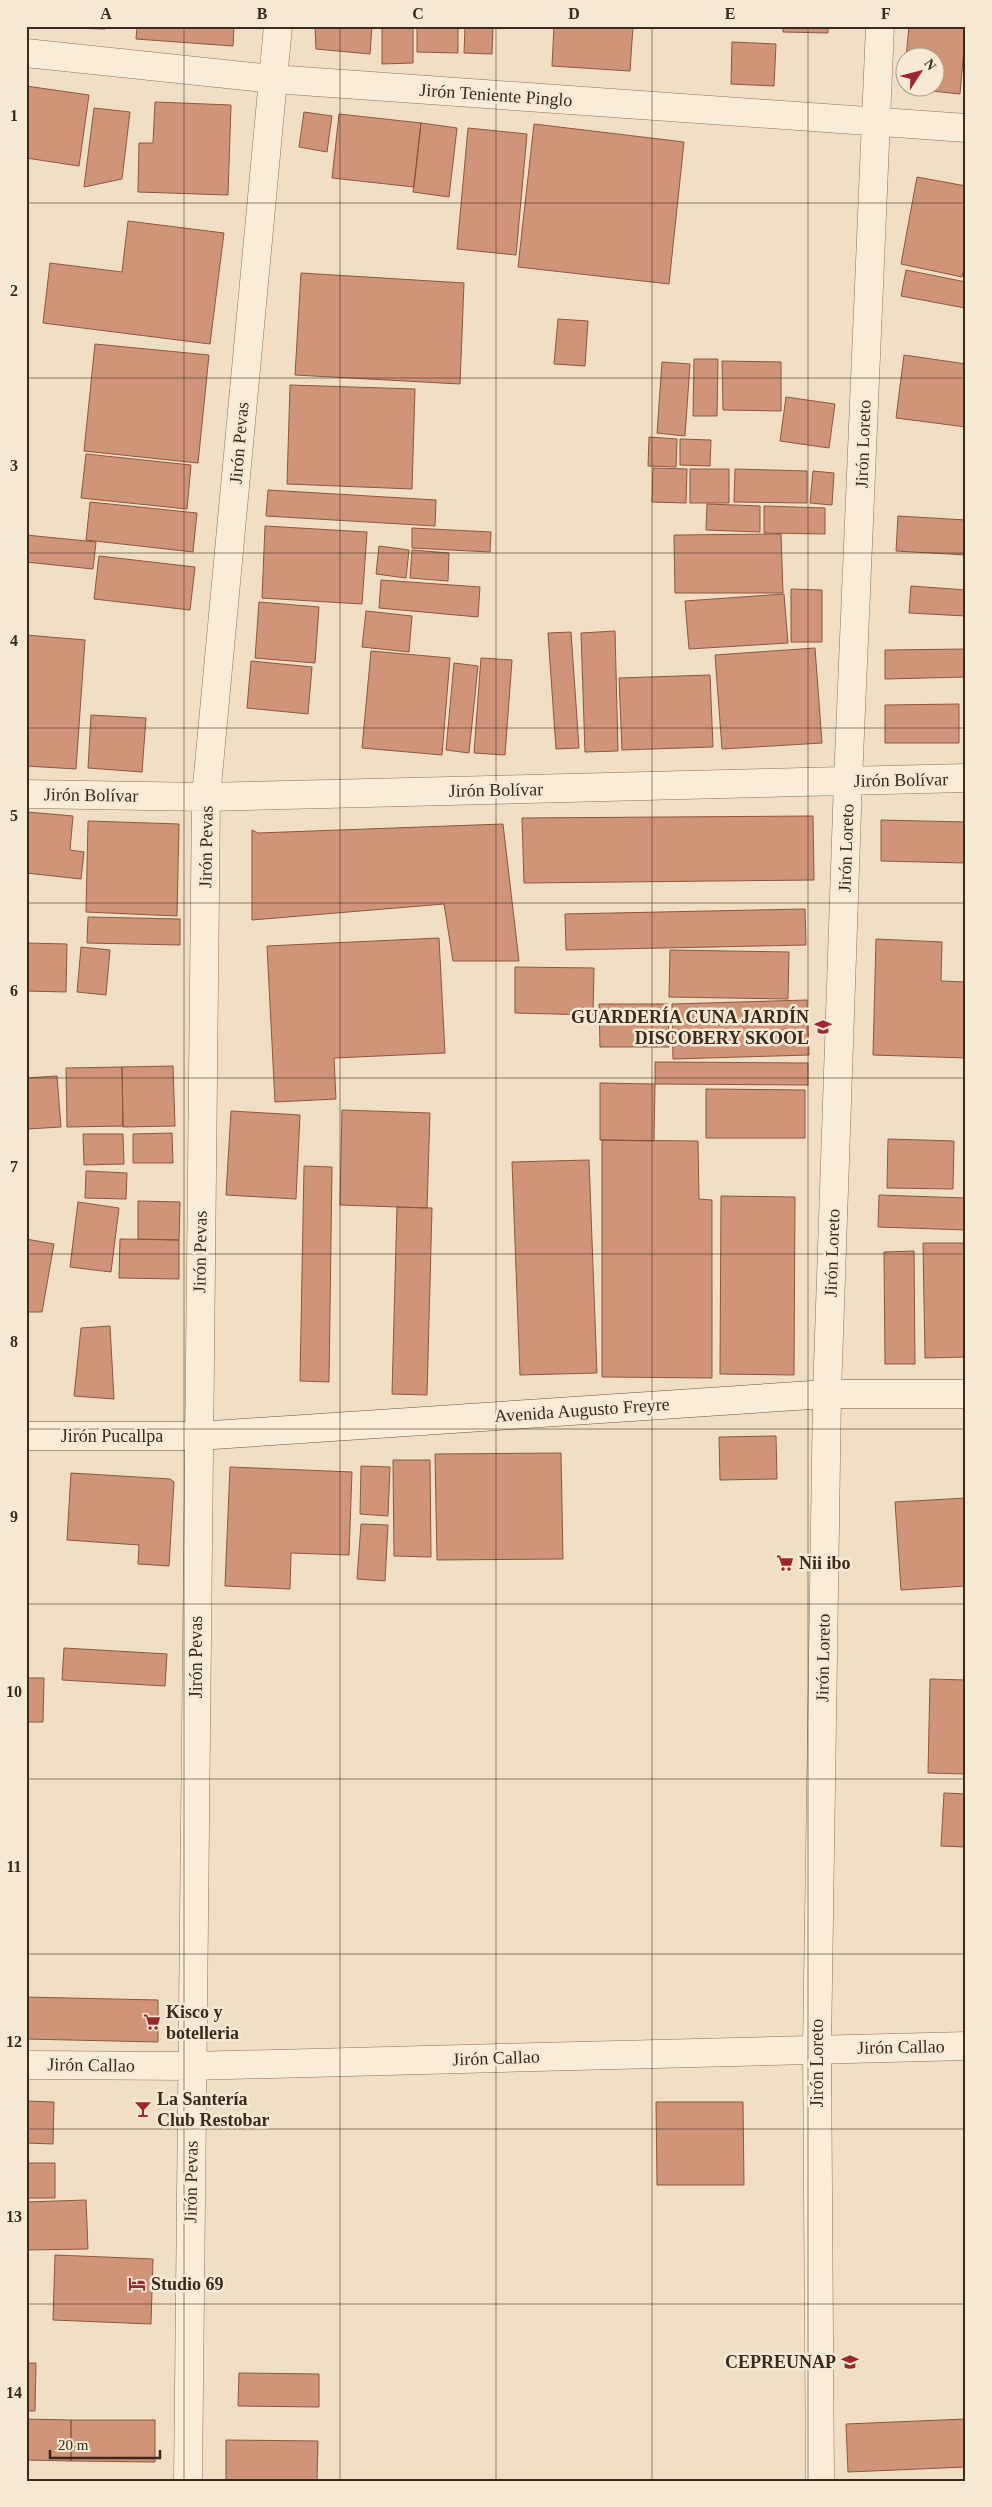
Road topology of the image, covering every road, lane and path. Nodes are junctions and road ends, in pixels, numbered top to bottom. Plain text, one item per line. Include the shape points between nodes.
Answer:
1 (278, 26) edge
2 (880, 26) edge
3 (26, 53) edge
4 (273, 79) junction
5 (876, 123) junction
6 (966, 128) edge
7 (966, 778) edge
8 (848, 781) junction
9 (26, 794) edge
10 (206, 797) junction
11 (826, 1394) junction
12 (966, 1394) edge
13 (26, 1436) edge
14 (198, 1436) junction
15 (966, 2046) edge
16 (817, 2048) junction
17 (26, 2065) edge
18 (192, 2066) junction
19 (188, 2481) edge
20 (820, 2481) edge

1 - 4 street, Jirón Pevas
2 - 5 street, Jirón Loreto
3 - 4 street, Jirón Teniente Pinglo
4 - 5 street, Jirón Teniente Pinglo
4 - 10 street, Jirón Pevas
5 - 6 street, Jirón Teniente Pinglo
5 - 8 street, Jirón Loreto
7 - 8 street, Jirón Bolívar
8 - 10 street, Jirón Bolívar
8 - 11 street, Jirón Loreto
9 - 10 street, Jirón Bolívar
10 - 14 street, Jirón Pevas
11 - 12 street, Avenida Augusto Freyre
11 - 14 street, Avenida Augusto Freyre
11 - 16 street, Jirón Loreto
13 - 14 street, Jirón Pucallpa
14 - 18 street, Jirón Pevas
15 - 16 street, Jirón Callao
16 - 18 street, Jirón Callao
16 - 20 street, Jirón Loreto
17 - 18 street, Jirón Callao
18 - 19 street, Jirón Pevas

